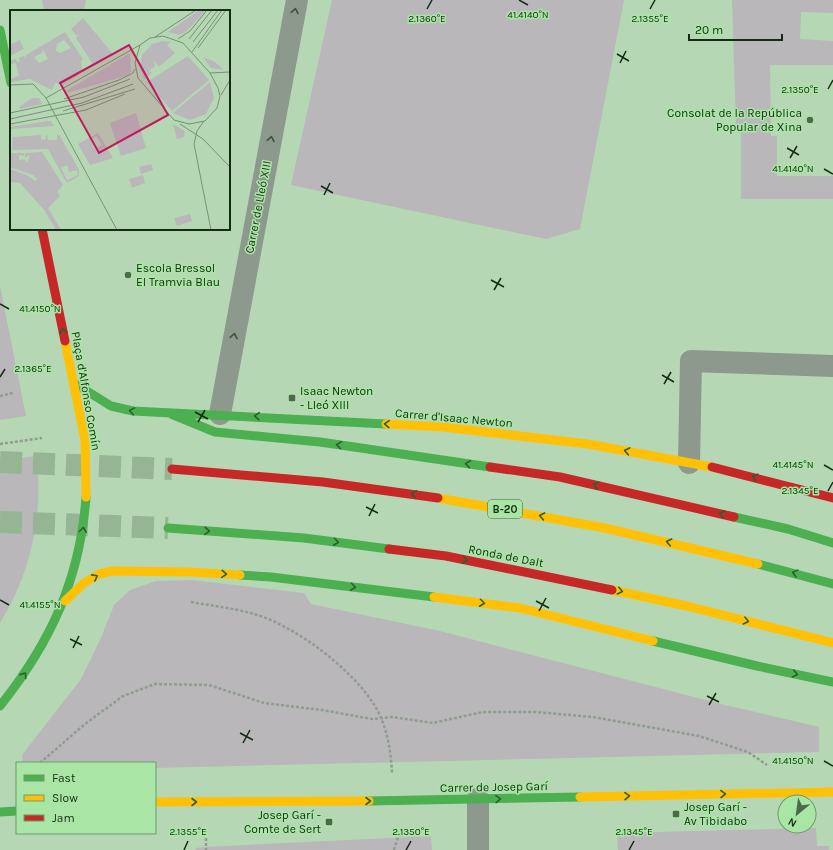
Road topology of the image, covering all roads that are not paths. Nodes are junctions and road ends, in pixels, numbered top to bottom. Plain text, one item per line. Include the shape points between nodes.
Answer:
1 (297, 0) edge
2 (0, 30) edge
3 (10, 78) edge
4 (42, 230) edge
5 (833, 366) edge
6 (74, 383) junction
7 (171, 414) junction
8 (220, 414) junction
9 (690, 463) junction
10 (172, 469) tunnel mouth
11 (833, 498) edge
12 (168, 528) tunnel mouth
13 (833, 543) edge
14 (833, 584) edge
15 (65, 601) junction
16 (833, 643) edge
17 (833, 682) edge
18 (0, 706) edge
19 (833, 792) edge
20 (478, 799) junction
21 (156, 802) edge
22 (16, 811) edge
23 (0, 812) edge
24 (478, 850) edge

8 -> 1 street, Carrer de Lleó XIII
2 - 3 main road
6 -> 4 main road, Plaça d'Alfonso Comín
5 - 9 street via 691,361
7 -> 6 main road, Carrer d'Isaac Newton via 133,411 111,406
15 -> 6 main road, Plaça d'Alfonso Comín via 78,561 86,496 86,452
7 - 8 main road, Carrer d'Isaac Newton
13 -> 7 main road via 788,529 560,477 320,442 215,432
9 -> 8 main road, Carrer d'Isaac Newton via 588,444 443,427
11 -> 9 main road, Carrer d'Isaac Newton
14 -> 10 main road, B-20 via 730,556 503,508 366,487
12 -> 16 main road, Ronda de Dalt via 304,538 446,556 680,604
15 -> 17 main road via 84,583 99,574 112,571 271,577 520,608
18 -> 15 main road, Plaça d'Alfonso Comín via 36,658
20 -> 19 main road, Carrer de Josep Garí
21 -> 20 main road, Carrer de Josep Garí
20 - 24 street
22 - 23 main road

